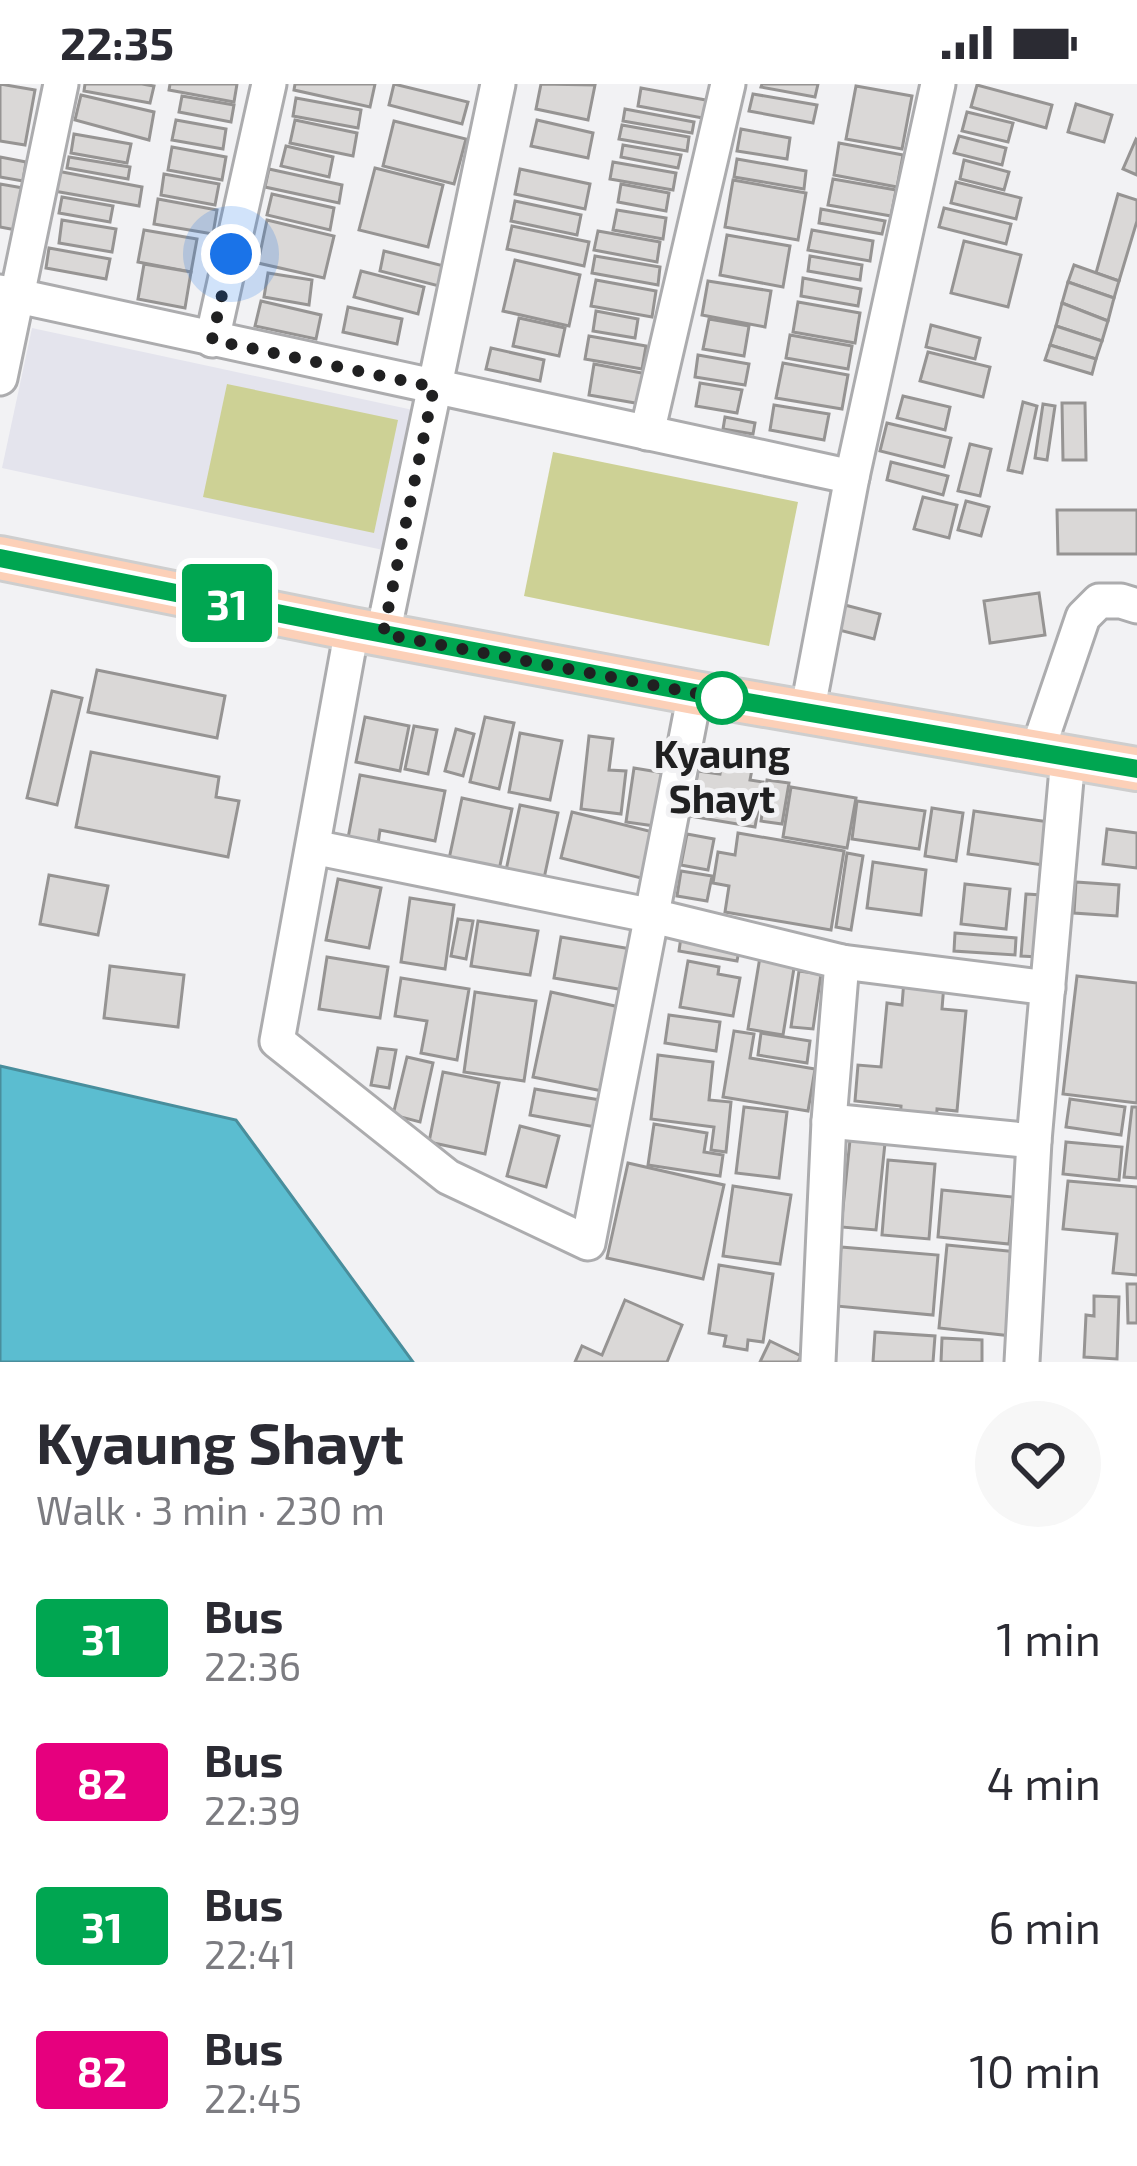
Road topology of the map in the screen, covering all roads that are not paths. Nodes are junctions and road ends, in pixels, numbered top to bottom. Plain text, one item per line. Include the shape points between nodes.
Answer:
1 (61, 84) edge
2 (269, 84) edge
3 (498, 84) edge
4 (728, 84) edge
5 (938, 84) edge
6 (9, 294) edge
7 (212, 340) junction
8 (0, 378) edge
9 (434, 387) junction
10 (647, 433) junction
11 (852, 478) junction
12 (0, 558) edge
13 (1137, 606) edge
14 (367, 631) junction
15 (695, 693) junction
16 (807, 713) junction
17 (1052, 754) junction
18 (1137, 769) edge
19 (314, 848) junction
20 (653, 916) junction
21 (842, 962) junction
22 (1048, 988) junction
23 (829, 1121) junction
24 (1034, 1141) junction
25 (818, 1362) edge
26 (1022, 1362) edge

1 - 6 street
2 - 7 street
3 - 9 street
4 - 10 street
5 - 11 street
6 - 7 street
6 - 8 street
7 - 9 street
9 - 10 street
9 - 14 street
10 - 11 street
11 - 16 street
12 - 14 main road
13 - 17 street via 1099,601 1083,617
14 - 15 main road
14 - 19 street
15 - 16 main road
15 - 20 street
16 - 17 main road
17 - 18 main road
17 - 22 street
19 - 20 street
19 - 20 street via 277,1041 448,1177 588,1243
20 - 21 street
21 - 22 street
21 - 23 street
22 - 24 street
23 - 24 street
23 - 25 street
24 - 26 street

